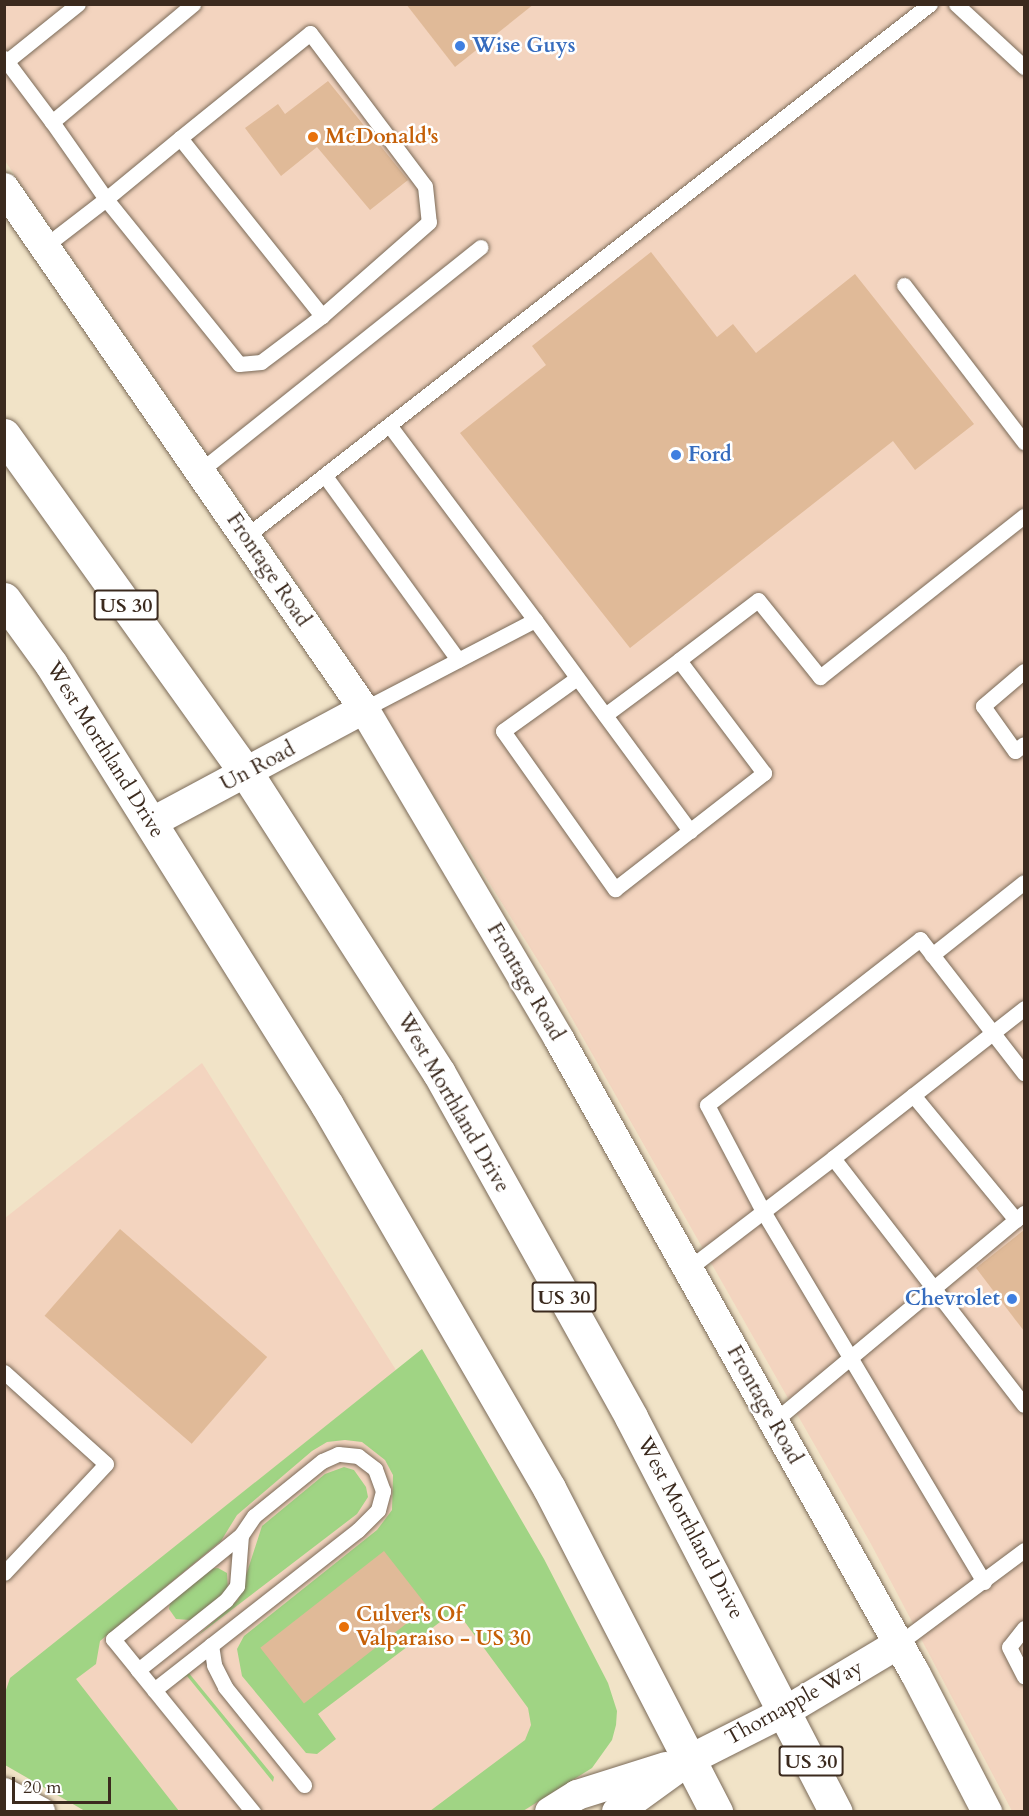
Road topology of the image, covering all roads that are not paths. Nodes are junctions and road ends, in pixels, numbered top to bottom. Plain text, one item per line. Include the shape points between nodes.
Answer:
1 (78, 4) edge
2 (193, 4) edge
3 (930, 4) edge
4 (957, 4) edge
5 (6, 59) edge
6 (1024, 67) edge
7 (52, 122) junction
8 (180, 138) junction
9 (4, 188) edge
10 (106, 199) junction
11 (45, 246) junction
12 (481, 247) dead end
13 (904, 285) dead end
14 (322, 316) junction
15 (390, 426) junction
16 (4, 435) edge
17 (1024, 442) edge
18 (200, 471) junction
19 (325, 476) junction
20 (1024, 516) edge
21 (245, 537) junction
22 (4, 599) edge
23 (535, 620) junction
24 (458, 660) junction
25 (679, 660) junction
26 (1024, 671) edge
27 (577, 678) junction
28 (364, 709) junction
29 (605, 716) junction
30 (1024, 744) edge
31 (247, 774) junction
32 (151, 823) junction
33 (690, 831) junction
34 (1024, 882) edge
35 (932, 955) junction
36 (1024, 1008) edge
37 (992, 1033) junction
38 (1024, 1073) edge
39 (913, 1095) junction
40 (833, 1158) junction
41 (764, 1213) junction
42 (1020, 1217) edge
43 (688, 1269) junction
44 (936, 1287) junction
45 (850, 1359) junction
46 (4, 1372) edge
47 (1024, 1405) edge
48 (773, 1422) junction
49 (241, 1535) junction
50 (1024, 1550) edge
51 (4, 1574) edge
52 (984, 1582) junction
53 (1024, 1628) edge
54 (898, 1644) junction
55 (211, 1645) junction
56 (138, 1670) junction
57 (1024, 1676) edge
58 (154, 1690) junction
59 (786, 1710) junction
60 (689, 1760) junction
61 (304, 1785) dead end
62 (4, 1793) edge
63 (40, 1812) edge
64 (253, 1812) edge
65 (550, 1812) edge
66 (617, 1812) edge
67 (716, 1812) edge
68 (836, 1812) edge
69 (987, 1812) edge

1 - 5 lane
2 - 7 lane
3 - 15 lane
4 - 6 lane
5 - 7 lane
7 - 10 lane
8 - 10 lane
8 - 14 lane
8 - 14 lane via 310,33 425,186 429,222
9 - 11 street, Frontage Road
10 - 11 lane
10 - 14 lane via 239,364 261,362
11 - 18 street, Frontage Road
12 - 18 lane
13 - 17 lane
15 - 19 lane
15 - 23 lane
16 - 31 highway, West Morthland Drive / US 30
18 - 21 street, Frontage Road
19 - 21 lane
19 - 24 lane
20 - 25 lane via 820,677 758,600
21 - 28 street, Frontage Road
22 - 32 highway, West Morthland Drive via 51,664
23 - 24 lane
23 - 27 lane
24 - 28 lane
25 - 29 lane
25 - 33 lane via 764,773
26 - 30 lane via 983,706 1015,751
27 - 29 lane
27 - 33 lane via 503,732 615,889
28 - 31 street, Un Road
28 - 43 street, Frontage Road via 565,1050
29 - 33 lane
31 - 32 street, Un Road
31 - 59 highway, West Morthland Drive / US 30 via 439,1073 631,1417
32 - 60 highway, West Morthland Drive via 327,1105 508,1418
34 - 35 lane
35 - 37 lane
35 - 41 lane via 920,939 707,1105
36 - 37 lane
37 - 38 lane
37 - 39 lane
39 - 40 lane
39 - 42 lane
40 - 41 lane
40 - 44 lane
41 - 43 lane
41 - 45 lane
42 - 44 lane
43 - 48 street, Frontage Road
44 - 45 lane
44 - 47 lane
45 - 48 lane
45 - 52 lane
46 - 51 lane via 106,1464
48 - 54 street, Frontage Road
49 - 55 lane via 254,1516 322,1461 338,1455 358,1456 375,1469 383,1491 378,1510
49 - 56 lane via 237,1586 226,1600
49 - 56 lane via 113,1639
50 - 52 lane
52 - 54 lane
53 - 57 lane via 1009,1647
54 - 59 street, Thornapple Way
54 - 69 street, Frontage Road
55 - 58 lane
55 - 61 lane via 214,1665 225,1687
56 - 58 lane
58 - 64 lane
59 - 60 street, Thornapple Way
59 - 68 highway, West Morthland Drive / US 30
60 - 65 street, Thornapple Way via 585,1792
60 - 66 street, Thornapple Way
60 - 67 highway, West Morthland Drive
62 - 63 street

